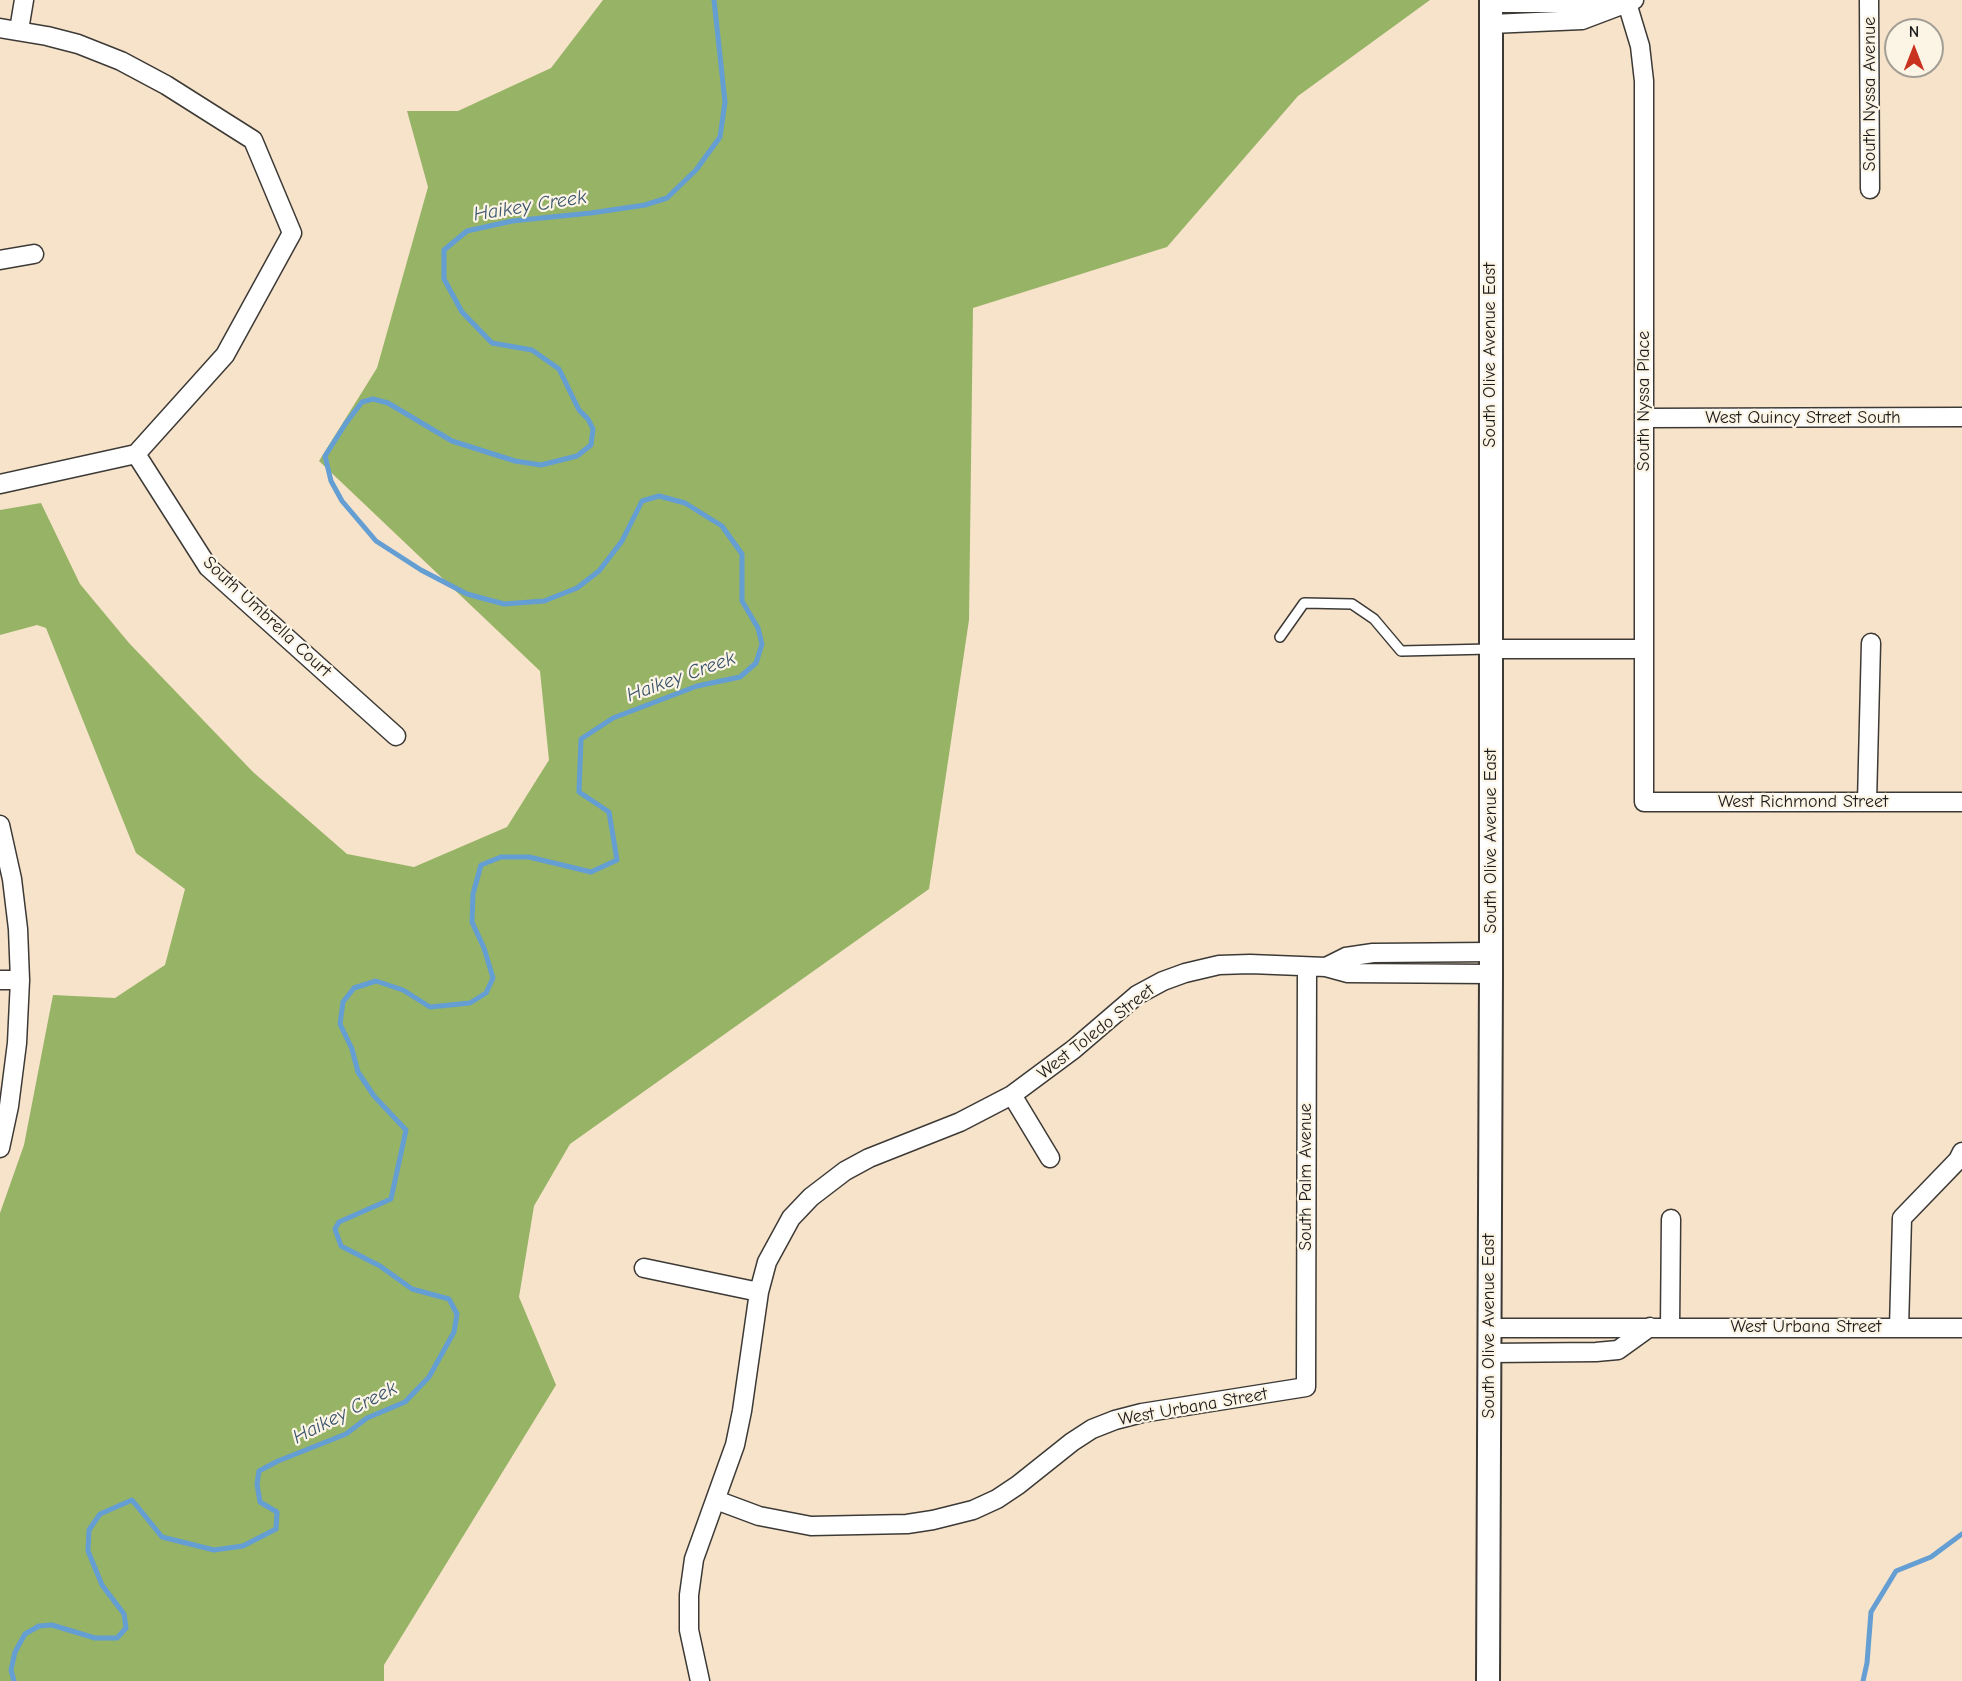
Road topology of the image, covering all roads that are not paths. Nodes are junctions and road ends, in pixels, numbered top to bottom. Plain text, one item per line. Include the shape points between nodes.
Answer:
1 (24, 0) edge
2 (1869, 0) edge
3 (1630, 1) edge
4 (1491, 9) edge
5 (0, 28) edge
6 (19, 30) junction
7 (1870, 189) dead end
8 (34, 255) dead end
9 (0, 261) edge
10 (1962, 417) edge
11 (1644, 418) junction
12 (136, 454) junction
13 (0, 484) edge
14 (1280, 637) dead end
15 (1871, 643) dead end
16 (1490, 649) junction
17 (1644, 649) junction
18 (396, 736) dead end
19 (1644, 802) joint
20 (1867, 802) junction
21 (1962, 802) edge
22 (0, 825) edge
23 (1491, 963) junction
24 (1307, 966) junction
25 (0, 980) edge
26 (20, 980) junction
27 (1012, 1095) junction
28 (0, 1148) edge
29 (1962, 1152) edge
30 (1050, 1158) dead end
31 (1671, 1219) dead end
32 (644, 1268) dead end
33 (759, 1292) junction
34 (1650, 1327) junction
35 (1670, 1327) junction
36 (1489, 1328) junction
37 (1899, 1328) junction
38 (1962, 1328) edge
39 (1489, 1353) junction
40 (1306, 1387) joint
41 (716, 1500) junction
42 (700, 1681) edge
43 (1488, 1681) edge

1 - 6 street
2 - 7 street, South Nyssa Avenue
3 - 4 street
3 - 11 street, South Nyssa Place via 1643,65
4 - 16 street, South Olive Avenue East
5 - 6 street
6 - 12 street via 78,44 121,61 253,140 292,232 225,355
8 - 9 street
10 - 11 street, West Quincy Street South
11 - 17 street, South Nyssa Place
12 - 13 street
12 - 18 street, South Umbrella Court via 208,567
14 - 16 lane via 1304,603 1352,604 1374,619 1401,651
15 - 20 street
16 - 17 street
16 - 23 street, South Olive Avenue East
17 - 19 street, South Nyssa Place
19 - 20 street, West Richmond Street
20 - 21 street, West Richmond Street
22 - 26 street via 12,879
23 - 24 street, West Toledo Street via 1373,953 1346,957 1326,967
23 - 36 street, South Olive Avenue East
24 - 27 street, West Toledo Street via 1218,965 1163,981 1137,996
24 - 40 street, South Palm Avenue
25 - 26 street
26 - 28 street via 16,1054
27 - 30 street
27 - 33 street, West Toledo Street via 960,1122 869,1158 824,1185 786,1225 767,1262
29 - 37 street via 1902,1218
31 - 35 street
32 - 33 street
33 - 41 street, West Toledo Street via 742,1412
34 - 35 street, West Urbana Street
34 - 36 street, West Urbana Street
34 - 39 street via 1618,1350
35 - 37 street, West Urbana Street
36 - 39 street, South Olive Avenue East
37 - 38 street, West Urbana Street
39 - 43 street, South Olive Avenue East
40 - 41 street, West Urbana Street via 1115,1420 1072,1442 997,1499 933,1520 811,1526 759,1516
41 - 42 street, West Toledo Street via 694,1559 689,1595 689,1630

